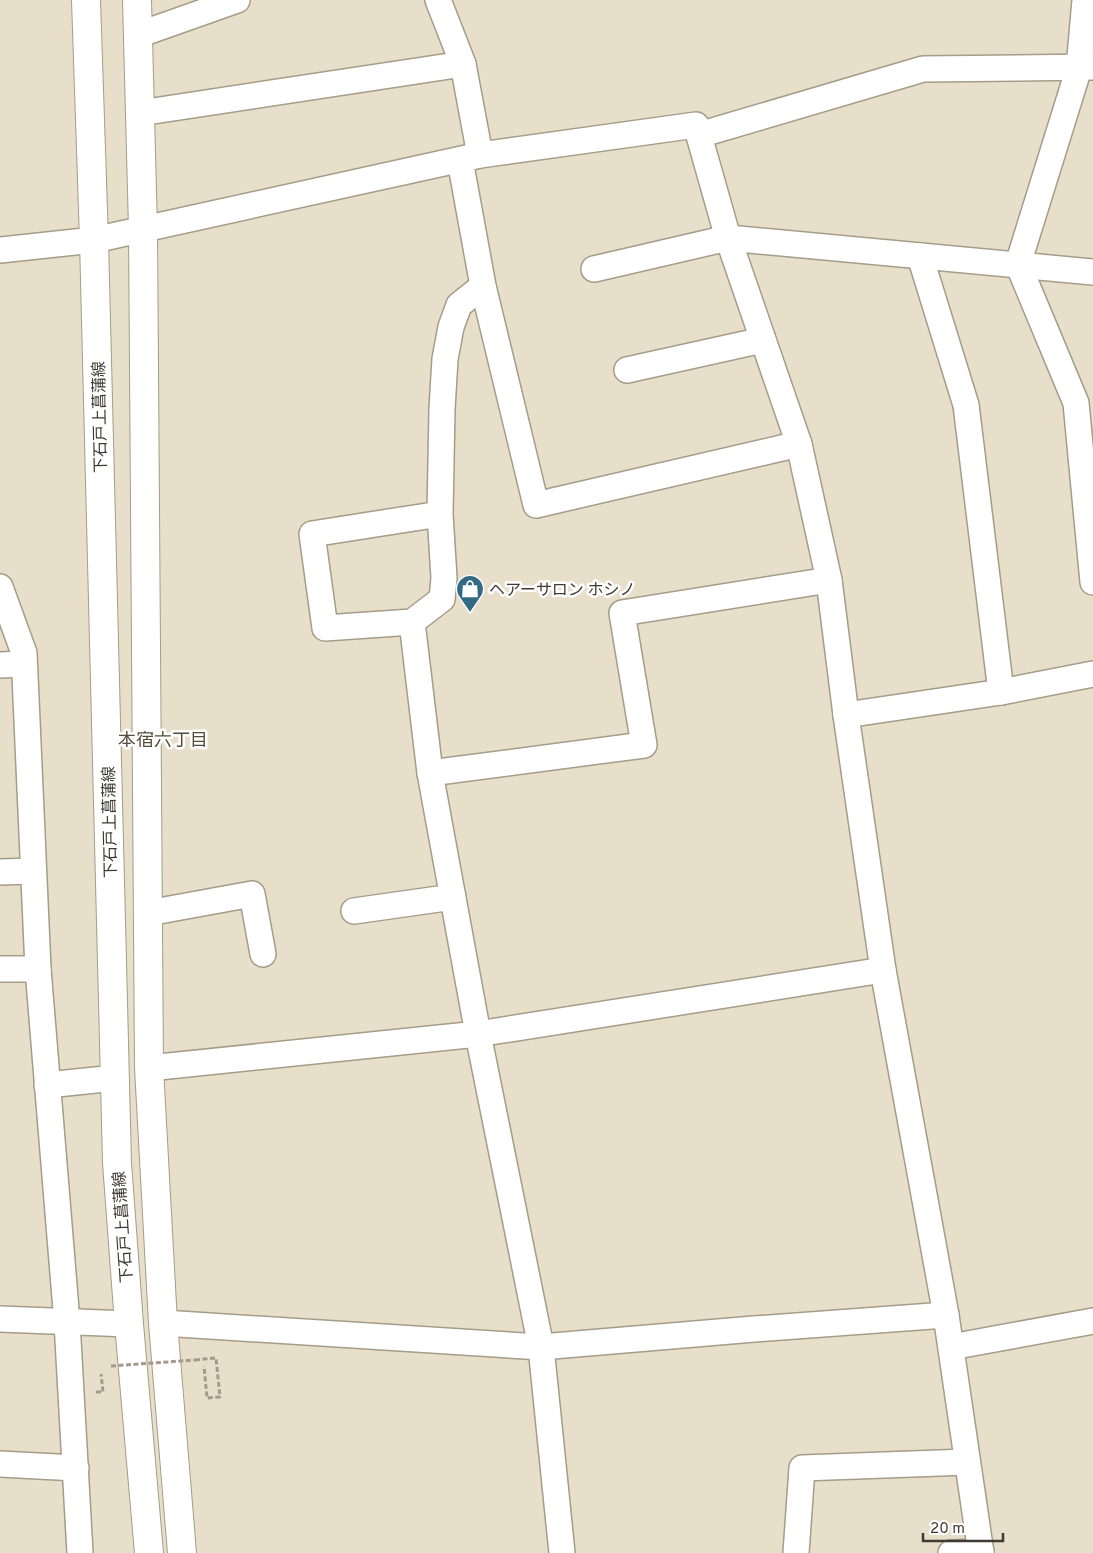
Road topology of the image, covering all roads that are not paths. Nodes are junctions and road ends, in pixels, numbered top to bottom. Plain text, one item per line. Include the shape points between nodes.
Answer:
1 (86, 0) edge
2 (137, 0) edge
3 (236, 0) edge
4 (438, 0) edge
5 (1085, 0) edge
6 (138, 35) junction
7 (463, 64) junction
8 (1086, 68) edge
9 (140, 113) junction
10 (699, 135) junction
11 (470, 158) junction
12 (143, 229) junction
13 (728, 238) junction
14 (94, 240) junction
15 (0, 250) edge
16 (920, 256) junction
17 (1018, 264) junction
18 (594, 269) dead end
19 (1093, 272) edge
20 (483, 286) junction
21 (763, 340) junction
22 (628, 370) dead end
23 (799, 444) junction
24 (440, 514) junction
25 (829, 580) junction
26 (1093, 582) edge
27 (0, 587) edge
28 (412, 622) junction
29 (12, 665) edge
30 (1093, 674) edge
31 (1001, 692) junction
32 (846, 715) junction
33 (430, 773) junction
34 (34, 871) junction
35 (0, 872) edge
36 (453, 897) junction
37 (354, 911) dead end
38 (148, 913) junction
39 (263, 954) dead end
40 (0, 969) edge
41 (38, 969) junction
42 (883, 970) junction
43 (478, 1034) junction
44 (149, 1068) junction
45 (115, 1078) junction
46 (47, 1085) junction
47 (946, 1315) junction
48 (0, 1319) edge
49 (1093, 1321) edge
50 (67, 1322) junction
51 (163, 1323) junction
52 (129, 1324) junction
53 (540, 1347) junction
54 (950, 1347) junction
55 (967, 1462) junction
56 (0, 1464) edge
57 (76, 1468) junction
58 (80, 1553) edge
59 (149, 1553) edge
60 (182, 1553) edge
61 (562, 1553) edge
62 (796, 1553) edge
63 (950, 1553) edge
64 (981, 1553) edge

1 - 14 main road, 下石戸上菖蒲線
2 - 6 main road
3 - 6 street
4 - 7 street
5 - 8 street
6 - 9 main road
7 - 9 street
7 - 11 street
8 - 10 street via 923,68
8 - 17 street
9 - 12 main road
10 - 11 street via 696,125
10 - 13 street
11 - 12 street
11 - 20 street
12 - 14 street
12 - 38 main road
13 - 16 street
13 - 18 street
13 - 21 street
14 - 15 street
14 - 45 main road, 下石戸上菖蒲線
16 - 17 street
16 - 31 street via 966,405
17 - 19 street
17 - 26 street via 1076,403
20 - 23 street via 536,505
20 - 24 street via 459,305 445,359
21 - 22 street
21 - 23 street
23 - 25 street
24 - 28 street via 442,599
24 - 28 street via 312,534 325,628
25 - 32 street
25 - 33 street via 622,612 644,745
27 - 29 street via 24,653
28 - 33 street
29 - 34 street
30 - 31 street
31 - 32 street
32 - 42 street
33 - 36 street
34 - 35 street
34 - 41 street
36 - 37 street
36 - 43 street
38 - 39 street via 252,894
38 - 44 main road
40 - 41 street
41 - 46 street
42 - 43 street
42 - 47 street
43 - 44 street
43 - 53 street
44 - 51 main road
45 - 46 street
45 - 52 main road, 下石戸上菖蒲線
46 - 50 street
47 - 53 street
47 - 54 street
48 - 50 street
49 - 54 street
50 - 52 street
50 - 57 street
51 - 53 street
51 - 60 main road
52 - 59 main road, 下石戸上菖蒲線
53 - 61 street
54 - 55 street
55 - 62 street via 802,1468
55 - 64 street
56 - 57 street
57 - 58 street
63 - 64 street

